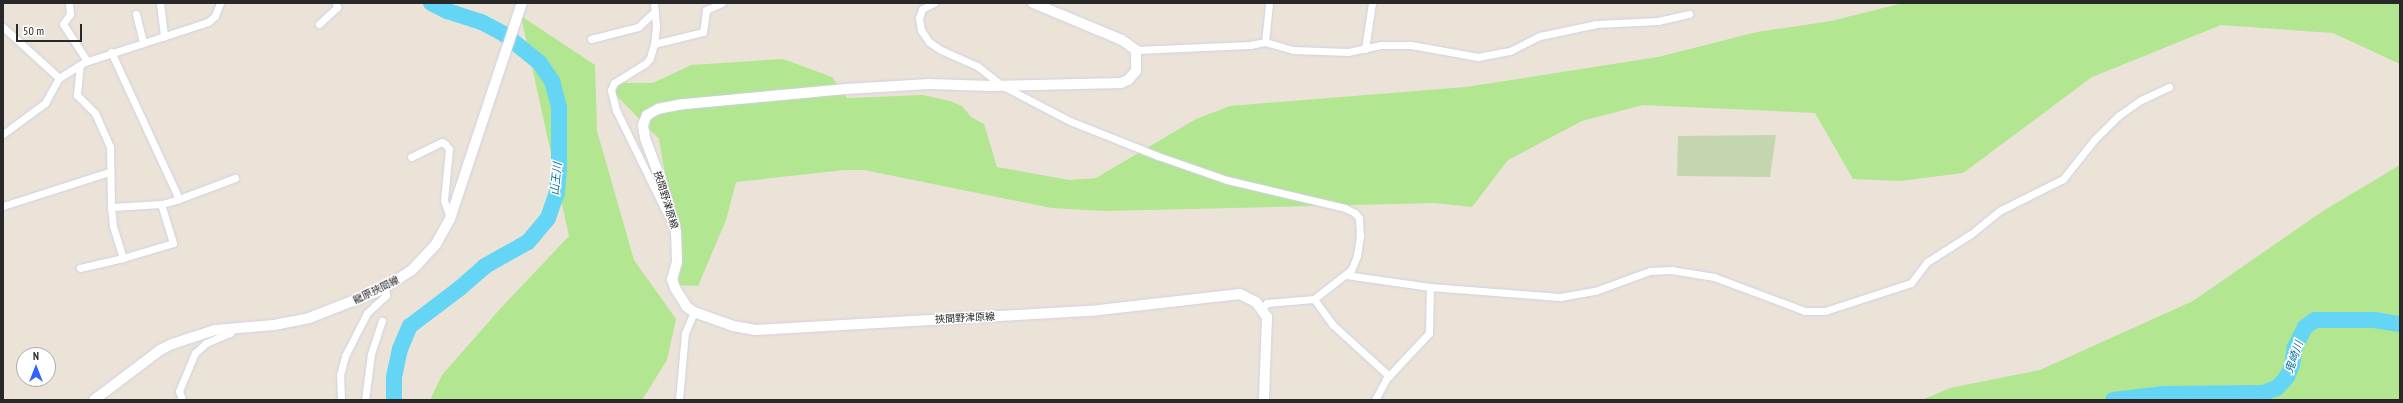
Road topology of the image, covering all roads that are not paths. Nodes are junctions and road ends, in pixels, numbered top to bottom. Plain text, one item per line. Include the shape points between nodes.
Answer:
1 (69, 3) edge
2 (160, 3) edge
3 (220, 3) edge
4 (336, 3) edge
5 (522, 3) edge
6 (654, 3) edge
7 (722, 3) edge
8 (934, 3) edge
9 (1033, 3) edge
10 (1269, 3) edge
11 (1372, 3) edge
12 (655, 11) junction
13 (136, 14) dead end
14 (1689, 14) dead end
15 (319, 24) dead end
16 (3, 27) edge
17 (164, 37) junction
18 (591, 39) dead end
19 (1265, 42) junction
20 (143, 43) junction
21 (654, 44) junction
22 (1365, 48) junction
23 (1136, 50) junction
24 (111, 52) junction
25 (84, 63) junction
26 (59, 78) junction
27 (1001, 86) junction
28 (2169, 87) dead end
29 (3, 134) edge
30 (411, 157) dead end
31 (109, 172) junction
32 (235, 178) dead end
33 (179, 199) junction
34 (161, 204) junction
35 (3, 206) edge
36 (111, 207) junction
37 (450, 219) junction
38 (674, 226) junction
39 (123, 258) junction
40 (80, 268) dead end
41 (1346, 275) junction
42 (385, 288) junction
43 (1430, 288) junction
44 (1314, 299) junction
45 (1262, 308) junction
46 (694, 312) junction
47 (382, 321) dead end
48 (234, 328) junction
49 (1389, 376) junction
50 (94, 400) edge
51 (182, 400) edge
52 (341, 400) edge
53 (365, 400) edge
54 (679, 400) edge
55 (1264, 400) edge
56 (1375, 400) edge

1 - 25 street via 70,14 63,24
2 - 17 street
3 - 17 street via 215,16 208,22
4 - 15 street via 337,7
5 - 37 main road, 龍原挾間線
6 - 12 street
7 - 21 street via 706,10 703,32
8 - 27 street via 925,6 920,14 921,30 926,40 936,48 977,66
9 - 23 main road via 1122,40
10 - 19 street
11 - 22 street
12 - 18 street via 641,26
12 - 21 street
13 - 20 street
14 - 22 street via 1658,21 1590,26 1540,36 1510,51 1478,56 1412,45 1380,45
16 - 26 street
17 - 20 street
19 - 22 street via 1294,50 1325,52 1348,52
19 - 23 street via 1250,46
20 - 24 street
21 - 38 street via 646,63 614,83 611,96
23 - 27 main road, 挾間野津原線 via 1136,71 1128,80 1121,83
24 - 25 street
24 - 33 street
25 - 26 street
25 - 31 street via 77,95 95,113 110,147
26 - 29 street via 45,103
27 - 38 main road, 挾間野津原線 via 929,84 840,89 658,109 645,118 644,131
27 - 41 street via 1070,121 1158,156 1227,180 1345,208 1355,213 1359,218 1360,236 1357,256
28 - 43 street via 2141,100 2118,116 2058,183 2001,210 1971,234 1927,262 1911,283 1826,311 1805,311 1714,277 1671,270 1650,271 1595,291 1560,297
30 - 37 street via 442,142 446,144 449,150 444,200
31 - 35 street
31 - 36 street
32 - 33 street
33 - 34 street
34 - 36 street
34 - 39 street via 173,243
36 - 39 street via 113,226
37 - 42 main road, 龍原挾間線 via 426,256 404,276
38 - 46 main road, 挾間野津原線 via 677,248 673,284 687,307
39 - 40 street
41 - 43 street
41 - 44 street
42 - 48 main road, 龍原挾間線 via 302,321 274,326
42 - 52 street via 386,296 367,313 345,356 340,375
43 - 49 street via 1429,333
44 - 45 street via 1267,303
44 - 49 street via 1334,326
45 - 46 main road, 挾間野津原線 via 1249,297 1236,294 1099,310 756,330 733,326
45 - 55 main road via 1267,319
46 - 54 street via 685,333 685,360
47 - 53 street via 372,350
48 - 50 main road, 龍原挾間線 via 209,332 166,346
48 - 51 street via 230,334 206,344 195,353 179,391
49 - 56 street

